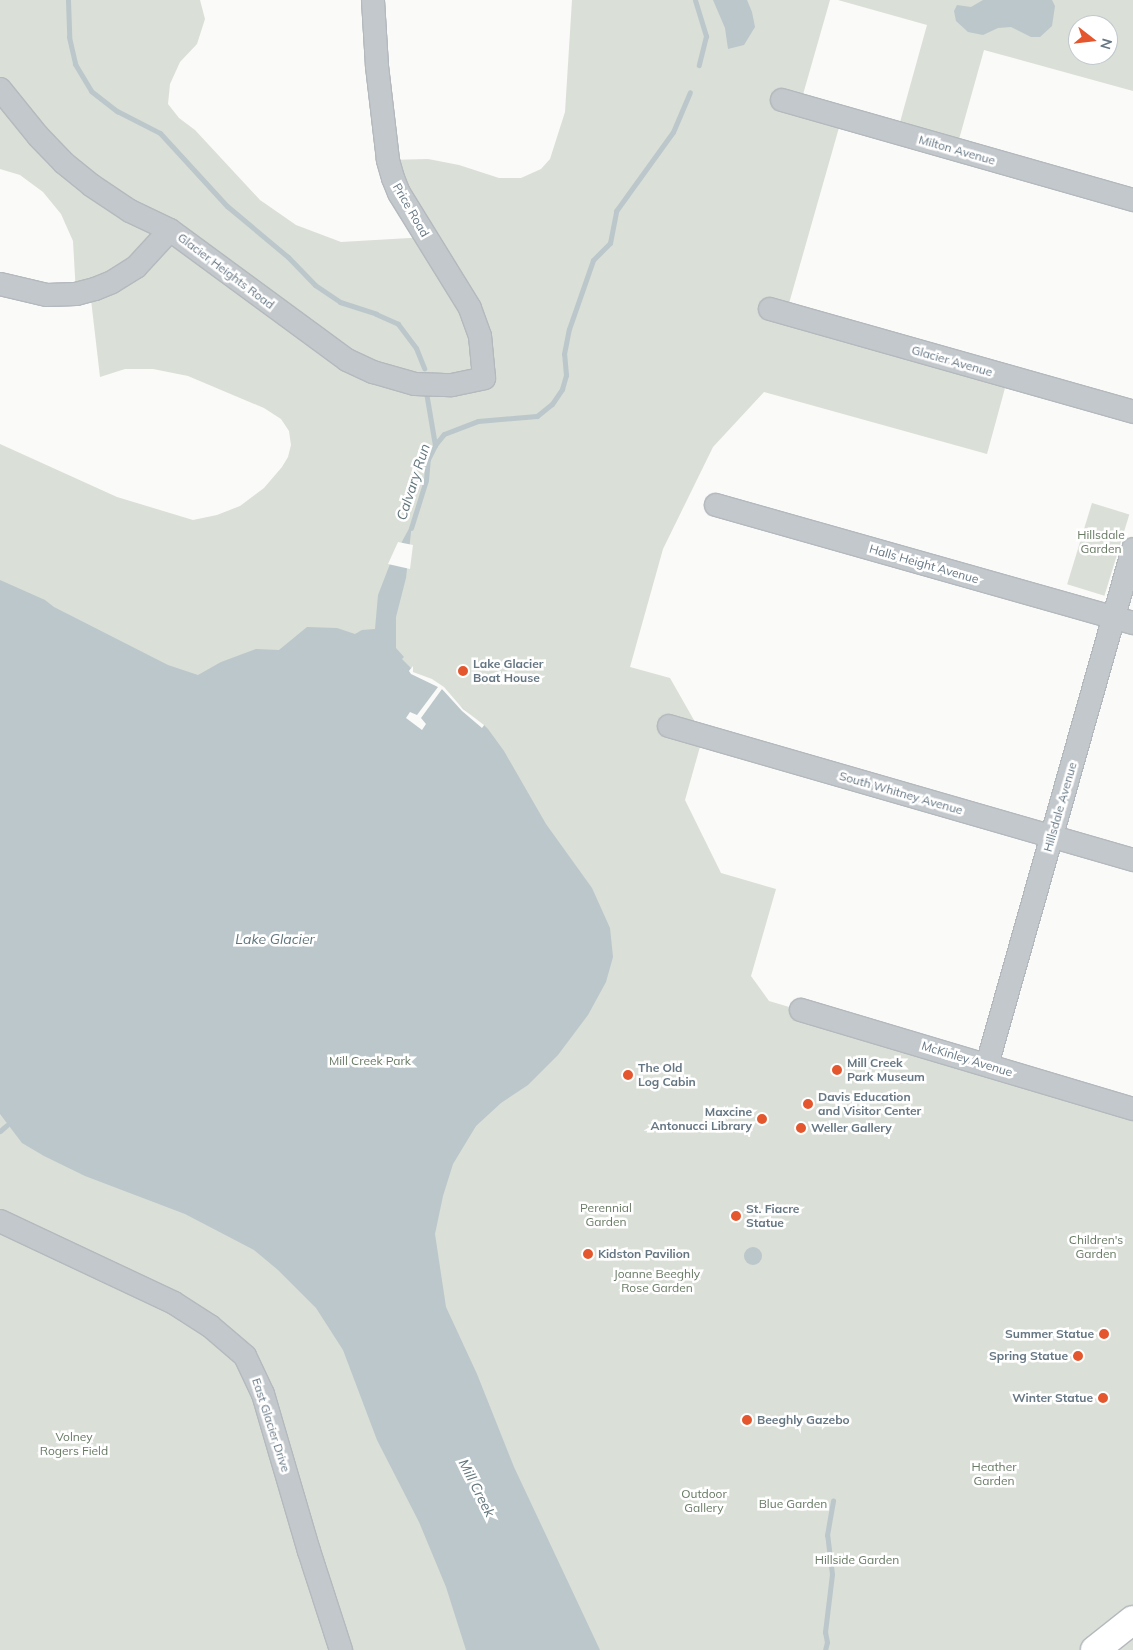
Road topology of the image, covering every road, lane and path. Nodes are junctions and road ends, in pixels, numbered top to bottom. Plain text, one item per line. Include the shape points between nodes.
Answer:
1 (373, 0) edge
2 (0, 89) edge
3 (782, 100) dead end
4 (1133, 200) edge
5 (170, 230) junction
6 (0, 284) edge
7 (770, 309) dead end
8 (484, 378) joint
9 (1133, 412) edge
10 (716, 505) dead end
11 (1133, 549) edge
12 (1123, 621) edge
13 (669, 726) dead end
14 (1052, 837) junction
15 (1133, 860) edge
16 (801, 1010) dead end
17 (987, 1065) junction
18 (1133, 1109) edge
19 (0, 1221) edge
20 (1133, 1620) edge
21 (342, 1650) edge
22 (1095, 1650) edge

1 - 8 street, Price Road via 378,75 393,178 470,308 480,336
2 - 5 street, Glacier Heights Road via 64,163 112,200
3 - 4 street, Milton Avenue
5 - 6 street via 136,267 95,289 76,294 47,295
5 - 8 street, Glacier Heights Road via 355,364 415,384 452,385
7 - 9 street, Glacier Avenue
10 - 12 street, Halls Height Avenue
11 - 12 street, Hillsdale Avenue
12 - 14 street, Hillsdale Avenue
13 - 14 street, South Whitney Avenue
14 - 15 street, South Whitney Avenue
14 - 17 street, Hillsdale Avenue
16 - 17 street, McKinley Avenue
17 - 18 street, McKinley Avenue
19 - 21 street, East Glacier Drive via 174,1303 210,1326 245,1356 263,1394
20 - 22 highway

